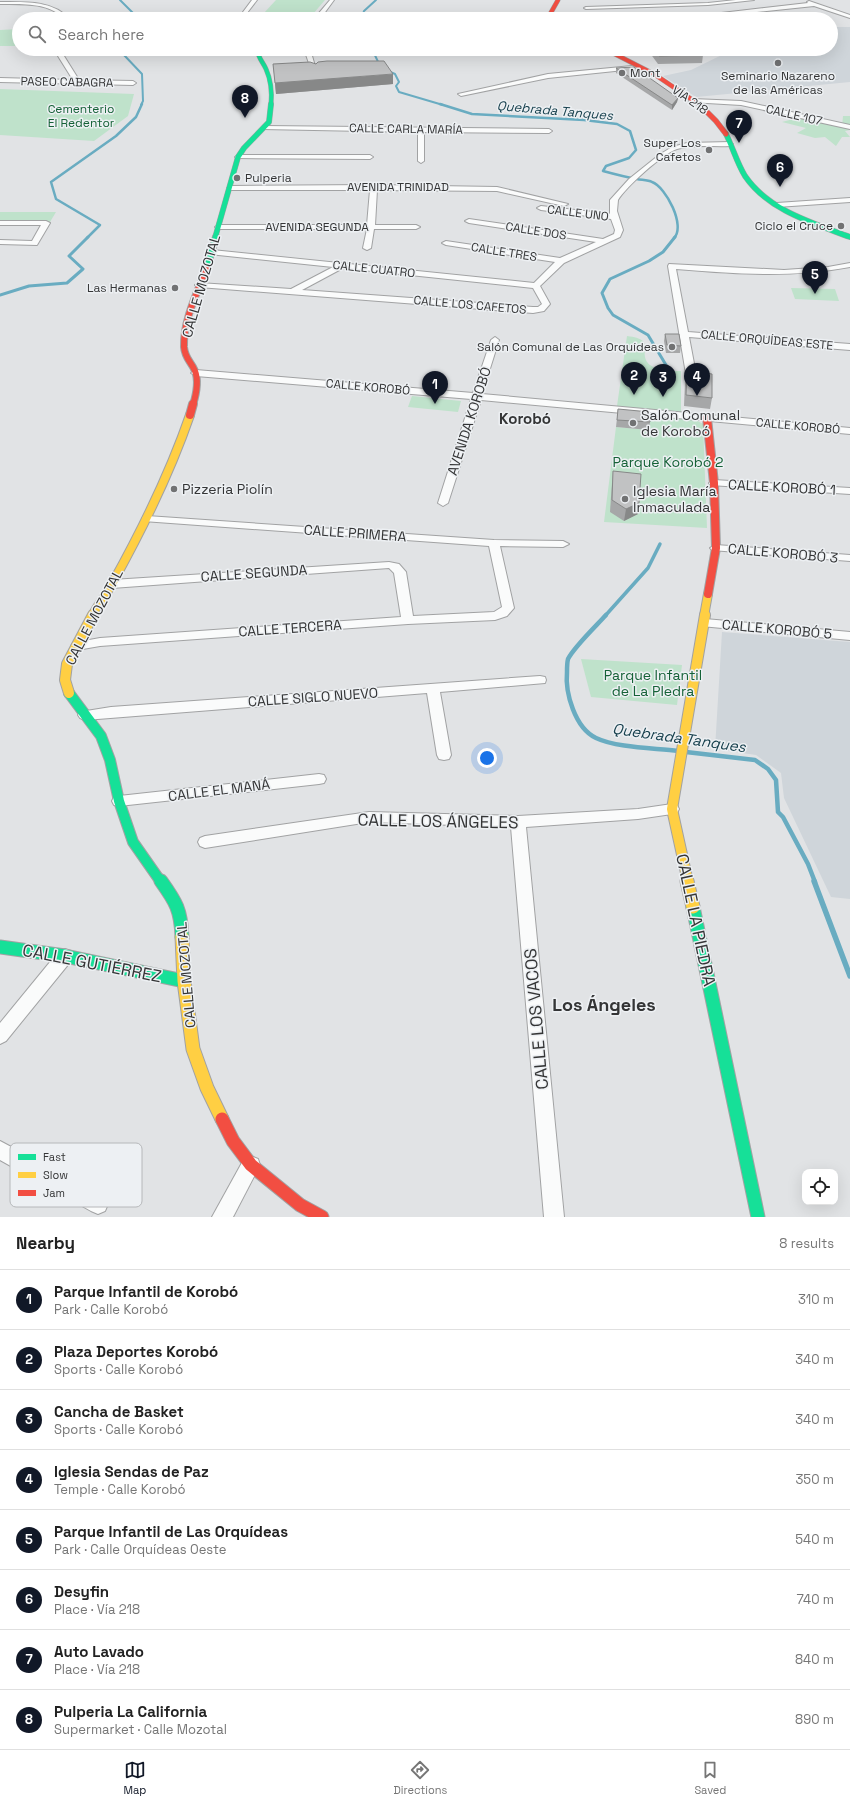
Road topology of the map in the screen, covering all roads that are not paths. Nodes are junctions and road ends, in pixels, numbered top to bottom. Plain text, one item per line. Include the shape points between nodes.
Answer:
1 (255, 0) edge
2 (332, 0) edge
3 (558, 0) edge
4 (608, 0) edge
5 (752, 0) edge
6 (804, 0) edge
7 (0, 3) edge
8 (815, 4) junction
9 (586, 8) dead end
10 (619, 8) junction
11 (748, 11) joint
12 (59, 12) edge
13 (245, 12) edge
14 (323, 12) edge
15 (551, 12) edge
16 (739, 12) edge
17 (835, 12) edge
18 (838, 13) edge
19 (850, 18) edge
20 (838, 20) edge
21 (61, 56) edge
22 (257, 56) edge
23 (309, 56) edge
24 (622, 56) edge
25 (641, 67) junction
26 (315, 72) edge
27 (0, 80) edge
28 (77, 82) junction
29 (133, 83) dead end
30 (461, 94) dead end
31 (692, 101) junction
32 (264, 128) junction
33 (849, 128) edge
34 (421, 129) junction
35 (549, 131) dead end
36 (730, 144) junction
37 (238, 157) junction
38 (370, 157) dead end
39 (421, 161) dead end
40 (230, 188) junction
41 (374, 188) junction
42 (850, 200) edge
43 (564, 204) dead end
44 (777, 205) junction
45 (540, 208) dead end
46 (615, 217) junction
47 (469, 221) dead end
48 (0, 223) edge
49 (219, 227) junction
50 (371, 227) junction
51 (416, 227) dead end
52 (850, 237) edge
53 (604, 241) junction
54 (0, 242) edge
55 (446, 243) dead end
56 (367, 248) dead end
57 (212, 252) junction
58 (561, 261) junction
59 (343, 265) junction
60 (850, 265) edge
61 (199, 285) junction
62 (536, 286) junction
63 (294, 291) junction
64 (684, 334) junction
65 (495, 340) dead end
66 (850, 347) edge
67 (196, 373) junction
68 (691, 374) edge
69 (477, 396) junction
70 (707, 418) junction
71 (850, 431) edge
72 (714, 483) junction
73 (850, 491) edge
74 (443, 503) dead end
75 (147, 519) junction
76 (494, 543) junction
77 (563, 544) dead end
78 (716, 548) junction
79 (850, 558) edge
80 (112, 584) junction
81 (408, 620) junction
82 (705, 623) junction
83 (850, 636) edge
84 (77, 646) junction
85 (540, 680) dead end
86 (433, 688) junction
87 (85, 715) junction
88 (444, 756) dead end
89 (319, 778) dead end
90 (119, 801) junction
91 (672, 809) junction
92 (518, 822) junction
93 (205, 842) dead end
94 (0, 947) edge
95 (66, 956) junction
96 (184, 981) junction
97 (0, 1036) edge
98 (0, 1150) edge
99 (10, 1156) edge
100 (251, 1165) junction
101 (222, 1217) edge
102 (322, 1217) edge
103 (554, 1217) edge
104 (758, 1217) edge

1 - 13 street
2 - 14 street
3 - 15 street
4 - 10 street
5 - 10 street
6 - 8 street
7 - 12 street via 32,4
8 - 11 street
8 - 17 street
9 - 10 street
11 - 16 street
18 - 19 street
19 - 20 street
21 - 28 street
22 - 32 street, CALLE MOZOTAL via 266,68 270,87 269,122
23 - 26 street
24 - 25 street, VÍA 218
25 - 30 street via 548,76
25 - 31 street, VÍA 218
27 - 28 street, PASEO CABAGRA
28 - 29 street, PASEO CABAGRA
31 - 33 street, CALLE 107 via 741,103
31 - 36 street, VÍA 218 via 710,114
32 - 34 street, CALLE CARLA MARÍA
32 - 37 street, CALLE MOZOTAL
34 - 35 street, CALLE CARLA MARÍA
34 - 39 street
36 - 44 street, VÍA 218 via 741,171 750,183
36 - 46 street, CALLE LOS CAFETOS via 681,147 666,153 616,196 613,202
37 - 38 street
37 - 40 street, CALLE MOZOTAL
40 - 41 street, AVENIDA TRINIDAD
40 - 49 street, CALLE MOZOTAL
41 - 43 street, AVENIDA TRINIDAD via 497,189
41 - 50 street
42 - 44 street
44 - 52 street, VÍA 218
45 - 46 street, CALLE UNO
46 - 53 street, CALLE LOS CAFETOS via 619,230 617,235
47 - 53 street, CALLE DOS
48 - 54 street via 46,224 34,243
49 - 50 street, AVENIDA SEGUNDA
49 - 57 street, CALLE MOZOTAL
50 - 51 street, AVENIDA SEGUNDA
50 - 56 street
53 - 58 street, CALLE LOS CAFETOS
55 - 58 street, CALLE TRES
57 - 59 street, CALLE CUATRO
57 - 61 street, CALLE MOZOTAL
58 - 62 street, CALLE LOS CAFETOS
59 - 62 street, CALLE CUATRO
59 - 63 street
60 - 64 street via 832,269 781,272 672,266
61 - 63 street, CALLE LOS CAFETOS
61 - 67 street, CALLE MOZOTAL via 185,339 185,355
62 - 63 street, CALLE LOS CAFETOS via 546,304 540,309 533,310
64 - 66 street, CALLE ORQUÍDEAS ESTE
64 - 68 street
65 - 69 street, AVENIDA KOROBÓ
67 - 69 street, CALLE KOROBÓ
67 - 75 street, CALLE MOZOTAL via 195,401
69 - 70 street, CALLE KOROBÓ
69 - 74 street, AVENIDA KOROBÓ
70 - 71 street, CALLE KOROBÓ
70 - 72 street, CALLE LA PIEDRA
72 - 73 street, CALLE KOROBÓ 1
72 - 78 street, CALLE LA PIEDRA
75 - 76 street, CALLE PRIMERA
75 - 80 street, CALLE MOZOTAL
76 - 77 street, CALLE PRIMERA
76 - 81 street, CALLE TERCERA via 508,608 503,613
78 - 79 street, CALLE KOROBÓ 3
78 - 82 street, CALLE LA PIEDRA
80 - 81 street, CALLE SEGUNDA via 382,564 395,566 400,572
80 - 84 street, CALLE MOZOTAL via 95,610
81 - 84 street, CALLE TERCERA via 100,642
82 - 83 street, CALLE KOROBÓ 5
82 - 91 street, CALLE LA PIEDRA
84 - 87 street, CALLE MOZOTAL via 68,664 65,680 70,695
85 - 86 street, CALLE SIGLO NUEVO
86 - 87 street, CALLE SIGLO NUEVO
86 - 88 street
87 - 90 street, CALLE MOZOTAL via 101,736 110,760
89 - 90 street, CALLE EL MANÁ
90 - 96 street, CALLE MOZOTAL via 133,842 174,898 181,917
91 - 92 street, CALLE LOS ÁNGELES via 638,814
91 - 104 street, CALLE LA PIEDRA
92 - 93 street, CALLE LOS ÁNGELES via 369,817
92 - 103 street, CALLE LOS VACOS
94 - 95 street, CALLE GUTIÉRREZ
95 - 96 street, CALLE GUTIÉRREZ
95 - 97 street
96 - 100 street, CALLE MOZOTAL via 193,1049 207,1088 233,1141
98 - 99 street
100 - 101 street
100 - 102 street, CALLE MOZOTAL via 300,1205

